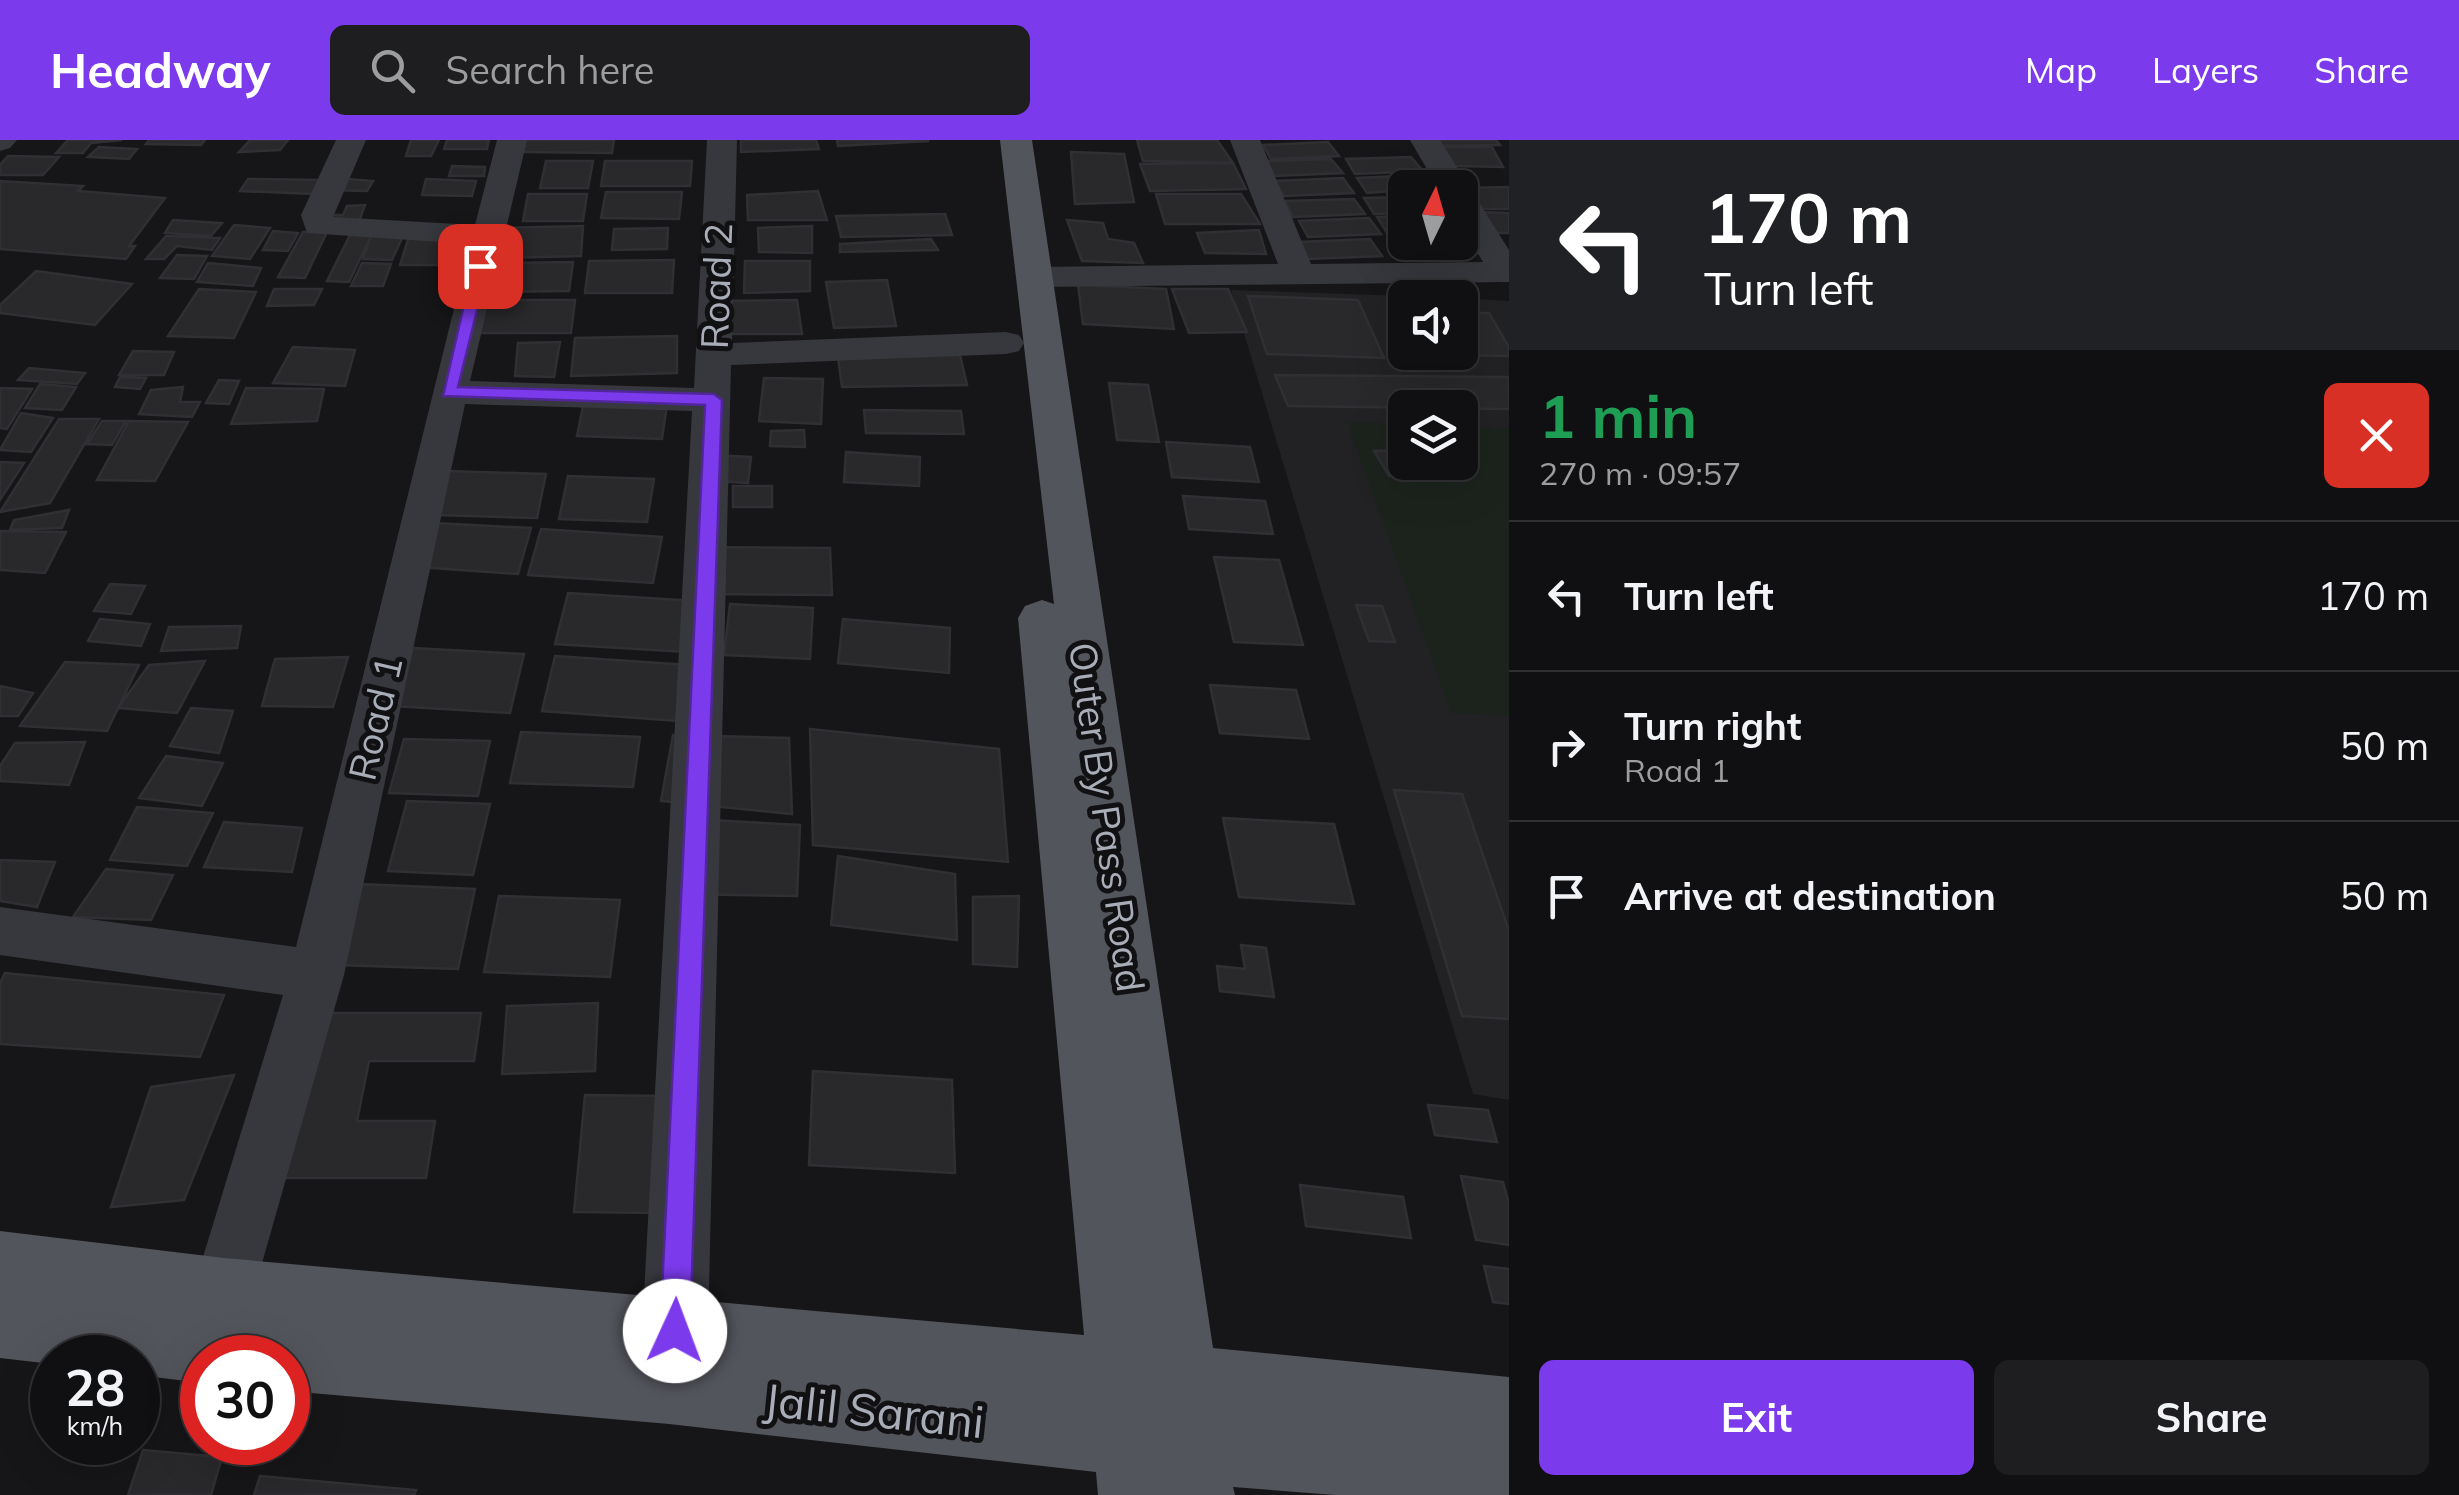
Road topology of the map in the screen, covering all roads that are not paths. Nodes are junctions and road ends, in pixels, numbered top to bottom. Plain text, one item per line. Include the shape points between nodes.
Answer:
1 (351, 140) edge
2 (512, 140) edge
3 (722, 140) edge
4 (981, 140) edge
5 (1016, 140) edge
6 (1245, 140) edge
7 (1426, 140) edge
8 (1444, 170) edge
9 (1478, 225) edge
10 (488, 235) junction
11 (1298, 272) junction
12 (1508, 272) edge
13 (1037, 277) junction
14 (1006, 343) junction
15 (713, 377) junction
16 (449, 392) junction
17 (0, 931) edge
18 (317, 975) junction
19 (0, 1266) edge
20 (224, 1293) junction
21 (0, 1322) edge
22 (675, 1331) junction
23 (1509, 1414) edge
24 (1159, 1439) edge
25 (1509, 1471) edge

1 - 10 street via 318,226
2 - 10 street, Road 1
3 - 15 street, Road 2
4 - 14 main road, Outer By Pass Road
5 - 13 main road, Outer By Pass Road
6 - 11 street
7 - 8 street
9 - 12 street
10 - 16 street, Road 1
11 - 12 street
11 - 13 street
13 - 24 main road, Outer By Pass Road
14 - 15 street
14 - 24 main road, Outer By Pass Road
15 - 16 street
15 - 22 street, Road 2
16 - 18 street, Road 1
17 - 18 street
18 - 20 street, Road 1
19 - 20 main road, Jalil Sarani
20 - 22 main road, Jalil Sarani
21 - 24 main road, Jalil Sarani
22 - 24 main road, Jalil Sarani
23 - 24 main road, Jalil Sarani
24 - 25 main road, Jalil Sarani

